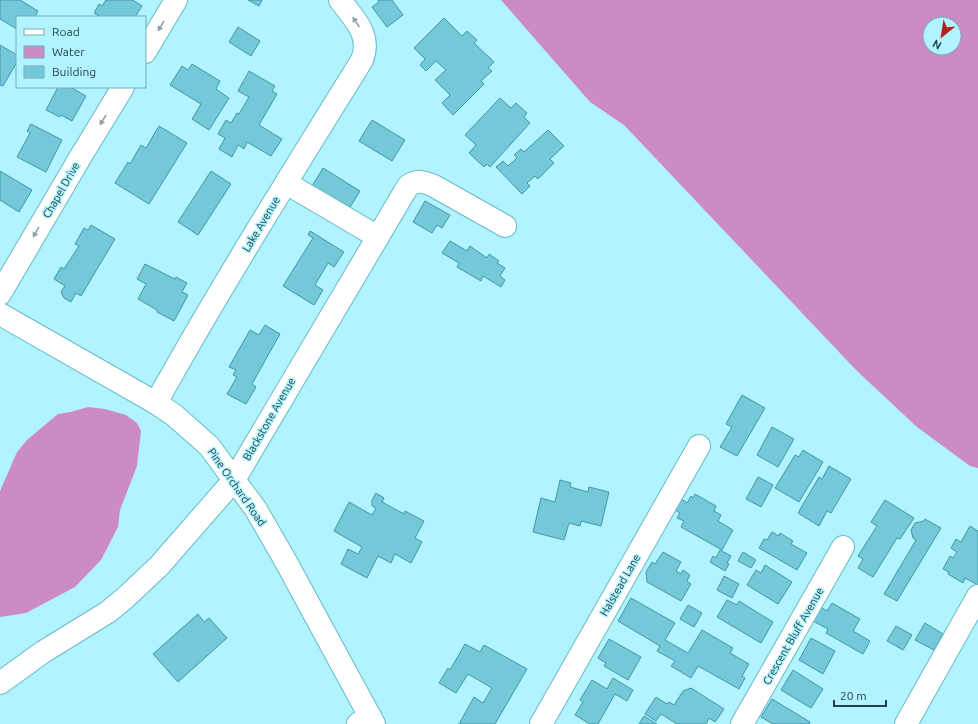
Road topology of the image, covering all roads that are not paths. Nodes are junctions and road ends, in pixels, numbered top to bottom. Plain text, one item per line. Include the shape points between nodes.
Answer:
1 (176, 0) edge
2 (340, 0) edge
3 (146, 50) edge
4 (122, 88) edge
5 (286, 183) junction
6 (505, 226) dead end
7 (378, 237) junction
8 (0, 294) edge
9 (0, 314) edge
10 (156, 403) junction
11 (700, 446) dead end
12 (234, 480) junction
13 (843, 547) dead end
14 (978, 596) edge
15 (0, 683) edge
16 (367, 721) edge
17 (541, 724) edge
18 (742, 724) edge
19 (906, 724) edge

1 -> 3 street
5 -> 2 street, Lake Avenue via 362,60 366,46 362,31
4 -> 8 street, Chapel Drive
5 - 7 street
5 - 10 street, Lake Avenue
6 - 7 street, Blackstone Avenue via 423,181 408,186
7 - 12 street, Blackstone Avenue
9 - 10 street, Pine Orchard Road
10 - 12 street, Pine Orchard Road via 174,415 209,446
11 - 17 street, Halstead Lane
12 - 15 street, Blackstone Avenue via 163,562 125,598 108,612 43,652
12 - 16 street, Pine Orchard Road via 259,515
13 - 18 street, Crescent Bluff Avenue
14 - 19 street

